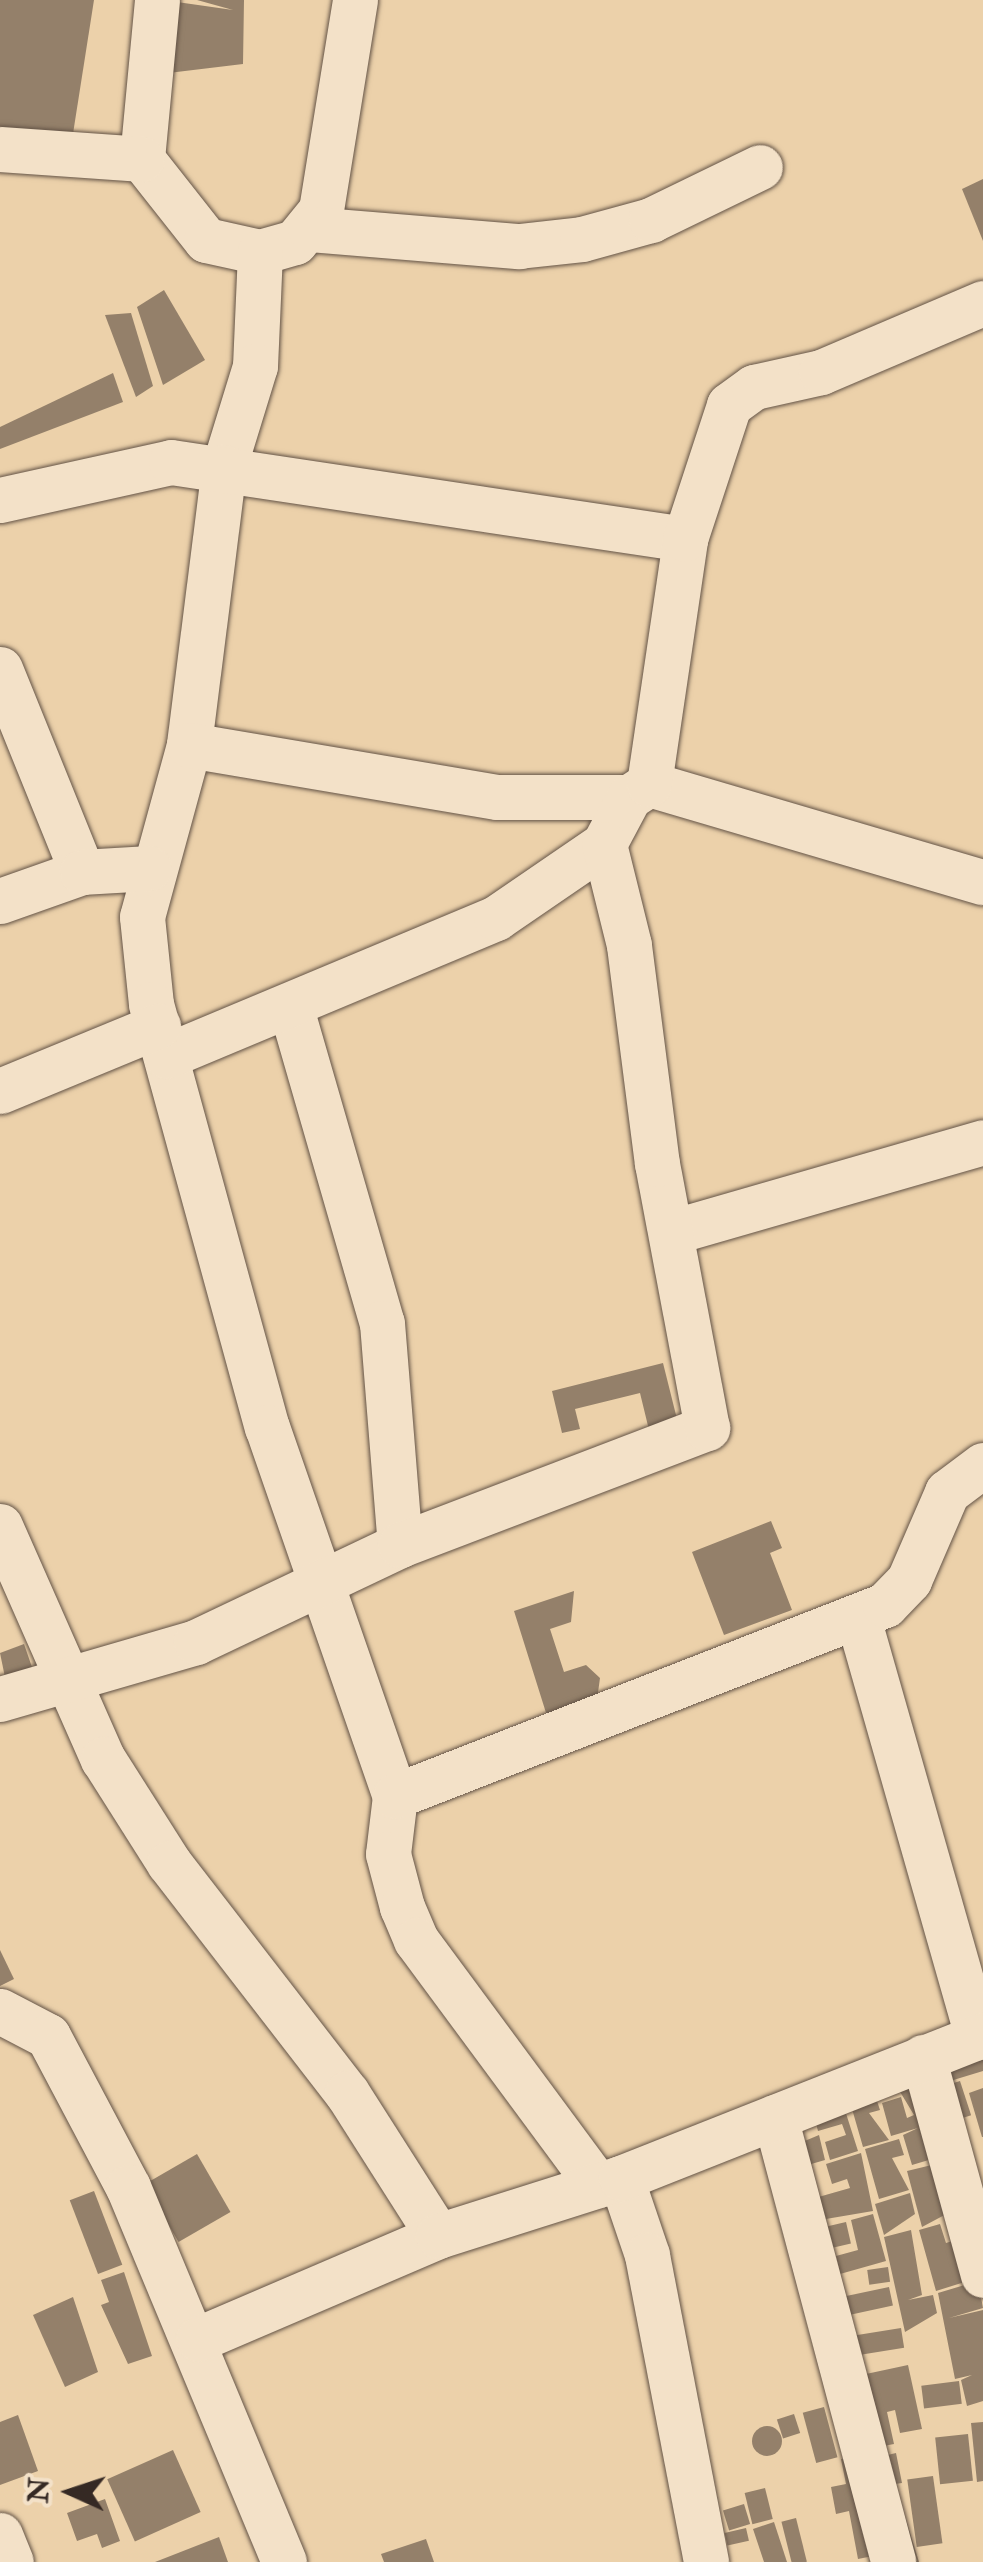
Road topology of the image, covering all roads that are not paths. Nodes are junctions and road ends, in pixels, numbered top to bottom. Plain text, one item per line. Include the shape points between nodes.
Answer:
1 (157, 0) edge
2 (355, 0) edge
3 (0, 148) edge
4 (142, 159) junction
5 (760, 168) dead end
6 (310, 229) junction
7 (260, 252) junction
8 (983, 302) edge
9 (224, 467) junction
10 (0, 500) edge
11 (685, 539) junction
12 (0, 668) edge
13 (189, 745) junction
14 (639, 790) junction
15 (604, 844) junction
16 (150, 868) junction
17 (82, 872) junction
18 (983, 882) edge
19 (0, 901) edge
20 (290, 1005) junction
21 (162, 1041) junction
22 (0, 1090) edge
23 (983, 1142) edge
24 (672, 1232) junction
25 (983, 1465) edge
26 (0, 1526) edge
27 (400, 1545) junction
28 (319, 1580) junction
29 (858, 1618) junction
30 (68, 1686) junction
31 (0, 1699) edge
32 (394, 1796) junction
33 (0, 2011) edge
34 (980, 2036) edge
35 (923, 2057) junction
36 (775, 2117) junction
37 (609, 2181) junction
38 (438, 2236) junction
39 (983, 2276) edge
40 (198, 2339) junction
41 (0, 2535) edge
42 (11, 2562) edge
43 (284, 2562) edge
44 (706, 2562) edge
45 (892, 2562) edge

1 - 4 street
2 - 6 street via 321,210
3 - 4 street
4 - 7 street via 206,240
5 - 6 street via 651,220 582,239 519,246
6 - 7 street
7 - 9 street via 255,366
8 - 11 street via 886,347 743,393 718,425
9 - 10 street via 152,462
9 - 11 street
9 - 13 street
11 - 14 street
12 - 17 street
13 - 14 street via 497,798
13 - 16 street
14 - 15 street
14 - 18 street
15 - 20 street via 496,918
15 - 24 street via 629,946
16 - 17 street
16 - 21 street via 142,917
17 - 19 street
20 - 21 street
20 - 27 street via 382,1323
21 - 22 street
21 - 28 street
23 - 24 street
24 - 27 street via 707,1428
25 - 29 street via 947,1492 909,1580
26 - 30 street
27 - 28 street
28 - 30 street via 196,1642
28 - 32 street
29 - 32 street
29 - 34 street
30 - 31 street
30 - 38 street via 169,1863 346,2093
32 - 37 street via 391,1875 416,1940
33 - 40 street via 48,2036
34 - 35 street
35 - 36 street
35 - 39 street
36 - 37 street
36 - 45 street
37 - 38 street
37 - 44 street via 647,2255
38 - 40 street
40 - 43 street
41 - 42 street

